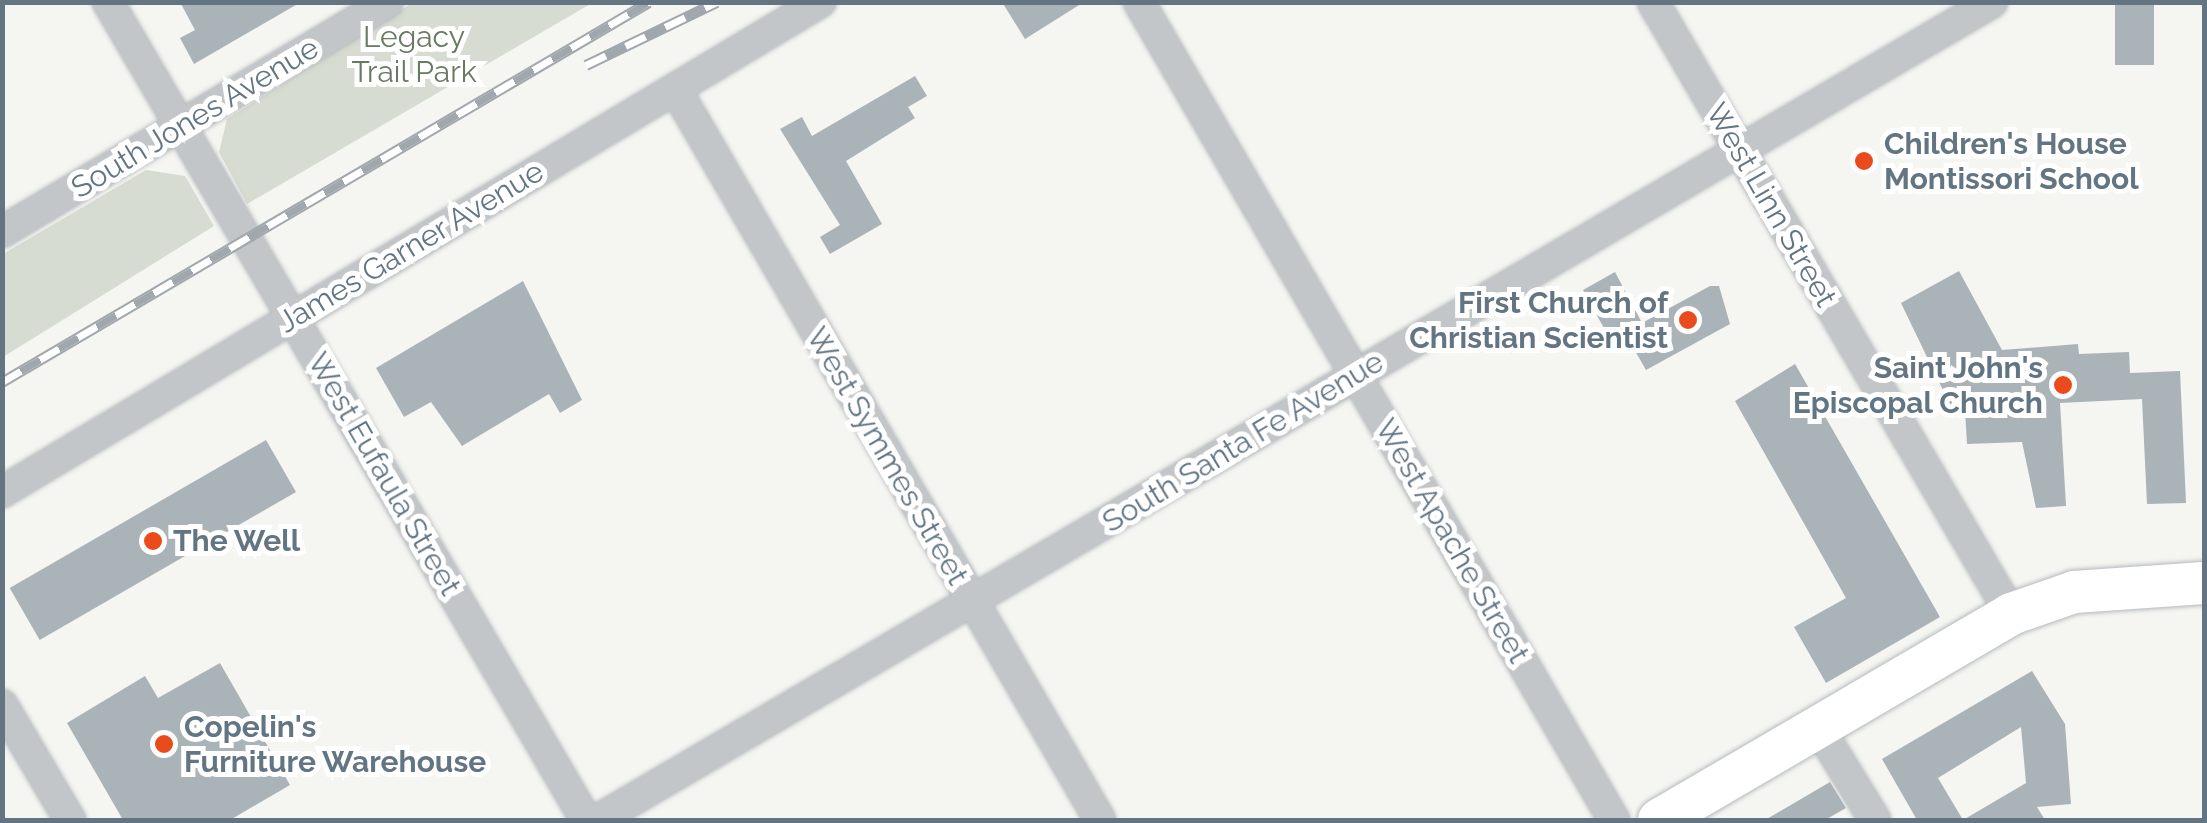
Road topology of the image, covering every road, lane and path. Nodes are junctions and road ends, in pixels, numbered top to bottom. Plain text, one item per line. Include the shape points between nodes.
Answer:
1 (108, 2) edge
2 (388, 2) edge
3 (820, 2) edge
4 (1139, 2) edge
5 (1653, 2) edge
6 (1992, 2) edge
7 (676, 90) junction
8 (182, 128) junction
9 (1738, 149) junction
10 (2, 232) edge
11 (293, 318) junction
12 (1356, 375) junction
13 (2, 492) edge
14 (2204, 583) edge
15 (972, 603) junction
16 (2011, 614) junction
17 (2, 705) edge
18 (1818, 727) junction
19 (70, 820) edge
20 (586, 820) edge
21 (598, 820) edge
22 (1100, 820) edge
23 (1614, 820) edge
24 (1658, 820) edge
25 (1875, 820) edge

1 - 8 street, West Eufaula Street
2 - 8 street, South Jones Avenue
3 - 7 street, James Garner Avenue
4 - 12 street, West Apache Street
5 - 9 street, West Linn Street
6 - 9 street, South Santa Fe Avenue
7 - 11 street, James Garner Avenue
7 - 15 street, West Symmes Street
8 - 10 street, South Jones Avenue
8 - 11 street, West Eufaula Street
9 - 12 street, South Santa Fe Avenue
9 - 16 street, West Linn Street
11 - 13 street, James Garner Avenue
11 - 20 street, West Eufaula Street
12 - 15 street, South Santa Fe Avenue
12 - 23 street, West Apache Street
14 - 16 street via 2074,592
15 - 21 street, South Santa Fe Avenue
15 - 22 street, West Symmes Street
16 - 18 street
17 - 19 street
18 - 24 street
18 - 25 street

